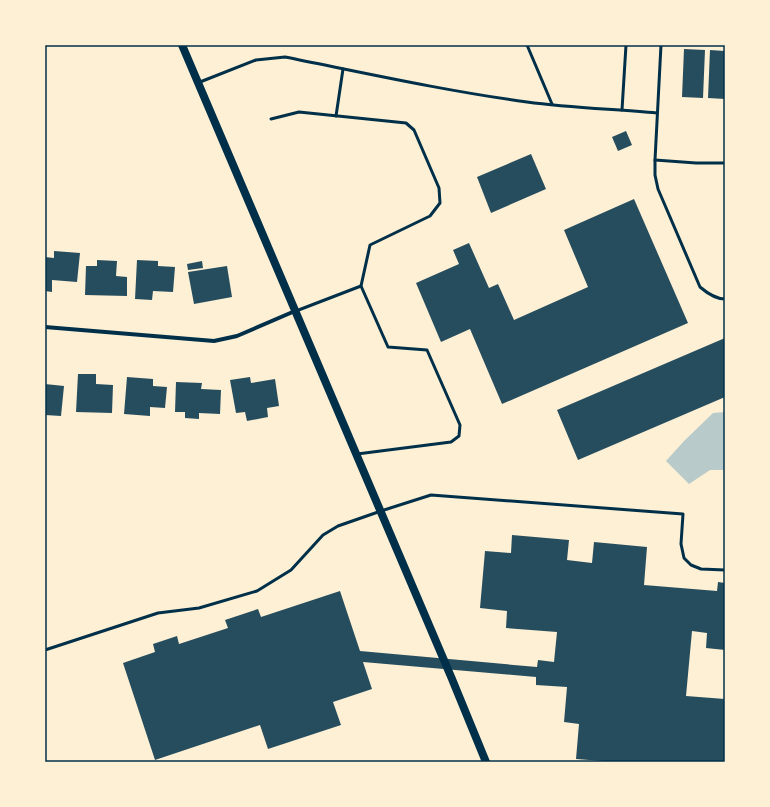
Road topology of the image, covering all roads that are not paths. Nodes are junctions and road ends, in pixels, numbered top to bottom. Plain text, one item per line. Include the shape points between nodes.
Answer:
1 (182, 45) edge
2 (526, 45) edge
3 (626, 45) edge
4 (661, 45) edge
5 (343, 68) junction
6 (198, 82) junction
7 (552, 104) junction
8 (622, 110) junction
9 (658, 113) junction
10 (336, 116) junction
11 (271, 119) dead end
12 (655, 160) junction
13 (725, 163) edge
14 (361, 286) junction
15 (725, 299) edge
16 (296, 311) junction
17 (45, 328) edge
18 (357, 454) junction
19 (381, 511) junction
20 (725, 570) edge
21 (45, 650) edge
22 (486, 762) edge

1 - 6 main road
2 - 7 lane
3 - 8 lane
4 - 9 lane
5 - 6 lane via 285,57 256,60
5 - 7 lane via 484,95
5 - 10 lane
6 - 16 main road
7 - 8 lane
8 - 9 lane
9 - 12 lane
10 - 11 lane via 298,112
10 - 14 lane via 406,123 414,130 439,188 440,204 430,216 370,244
12 - 13 lane
12 - 15 lane via 658,189 700,287 719,299
14 - 16 lane
14 - 18 lane via 388,347 427,350 460,425 459,436 451,442
16 - 17 street via 237,336 214,341
16 - 18 main road
18 - 19 main road
19 - 20 lane via 431,495 683,514 681,544 684,558 691,565 701,569
19 - 21 lane via 338,526 323,535 291,570 257,591 199,608 158,613
19 - 22 main road

